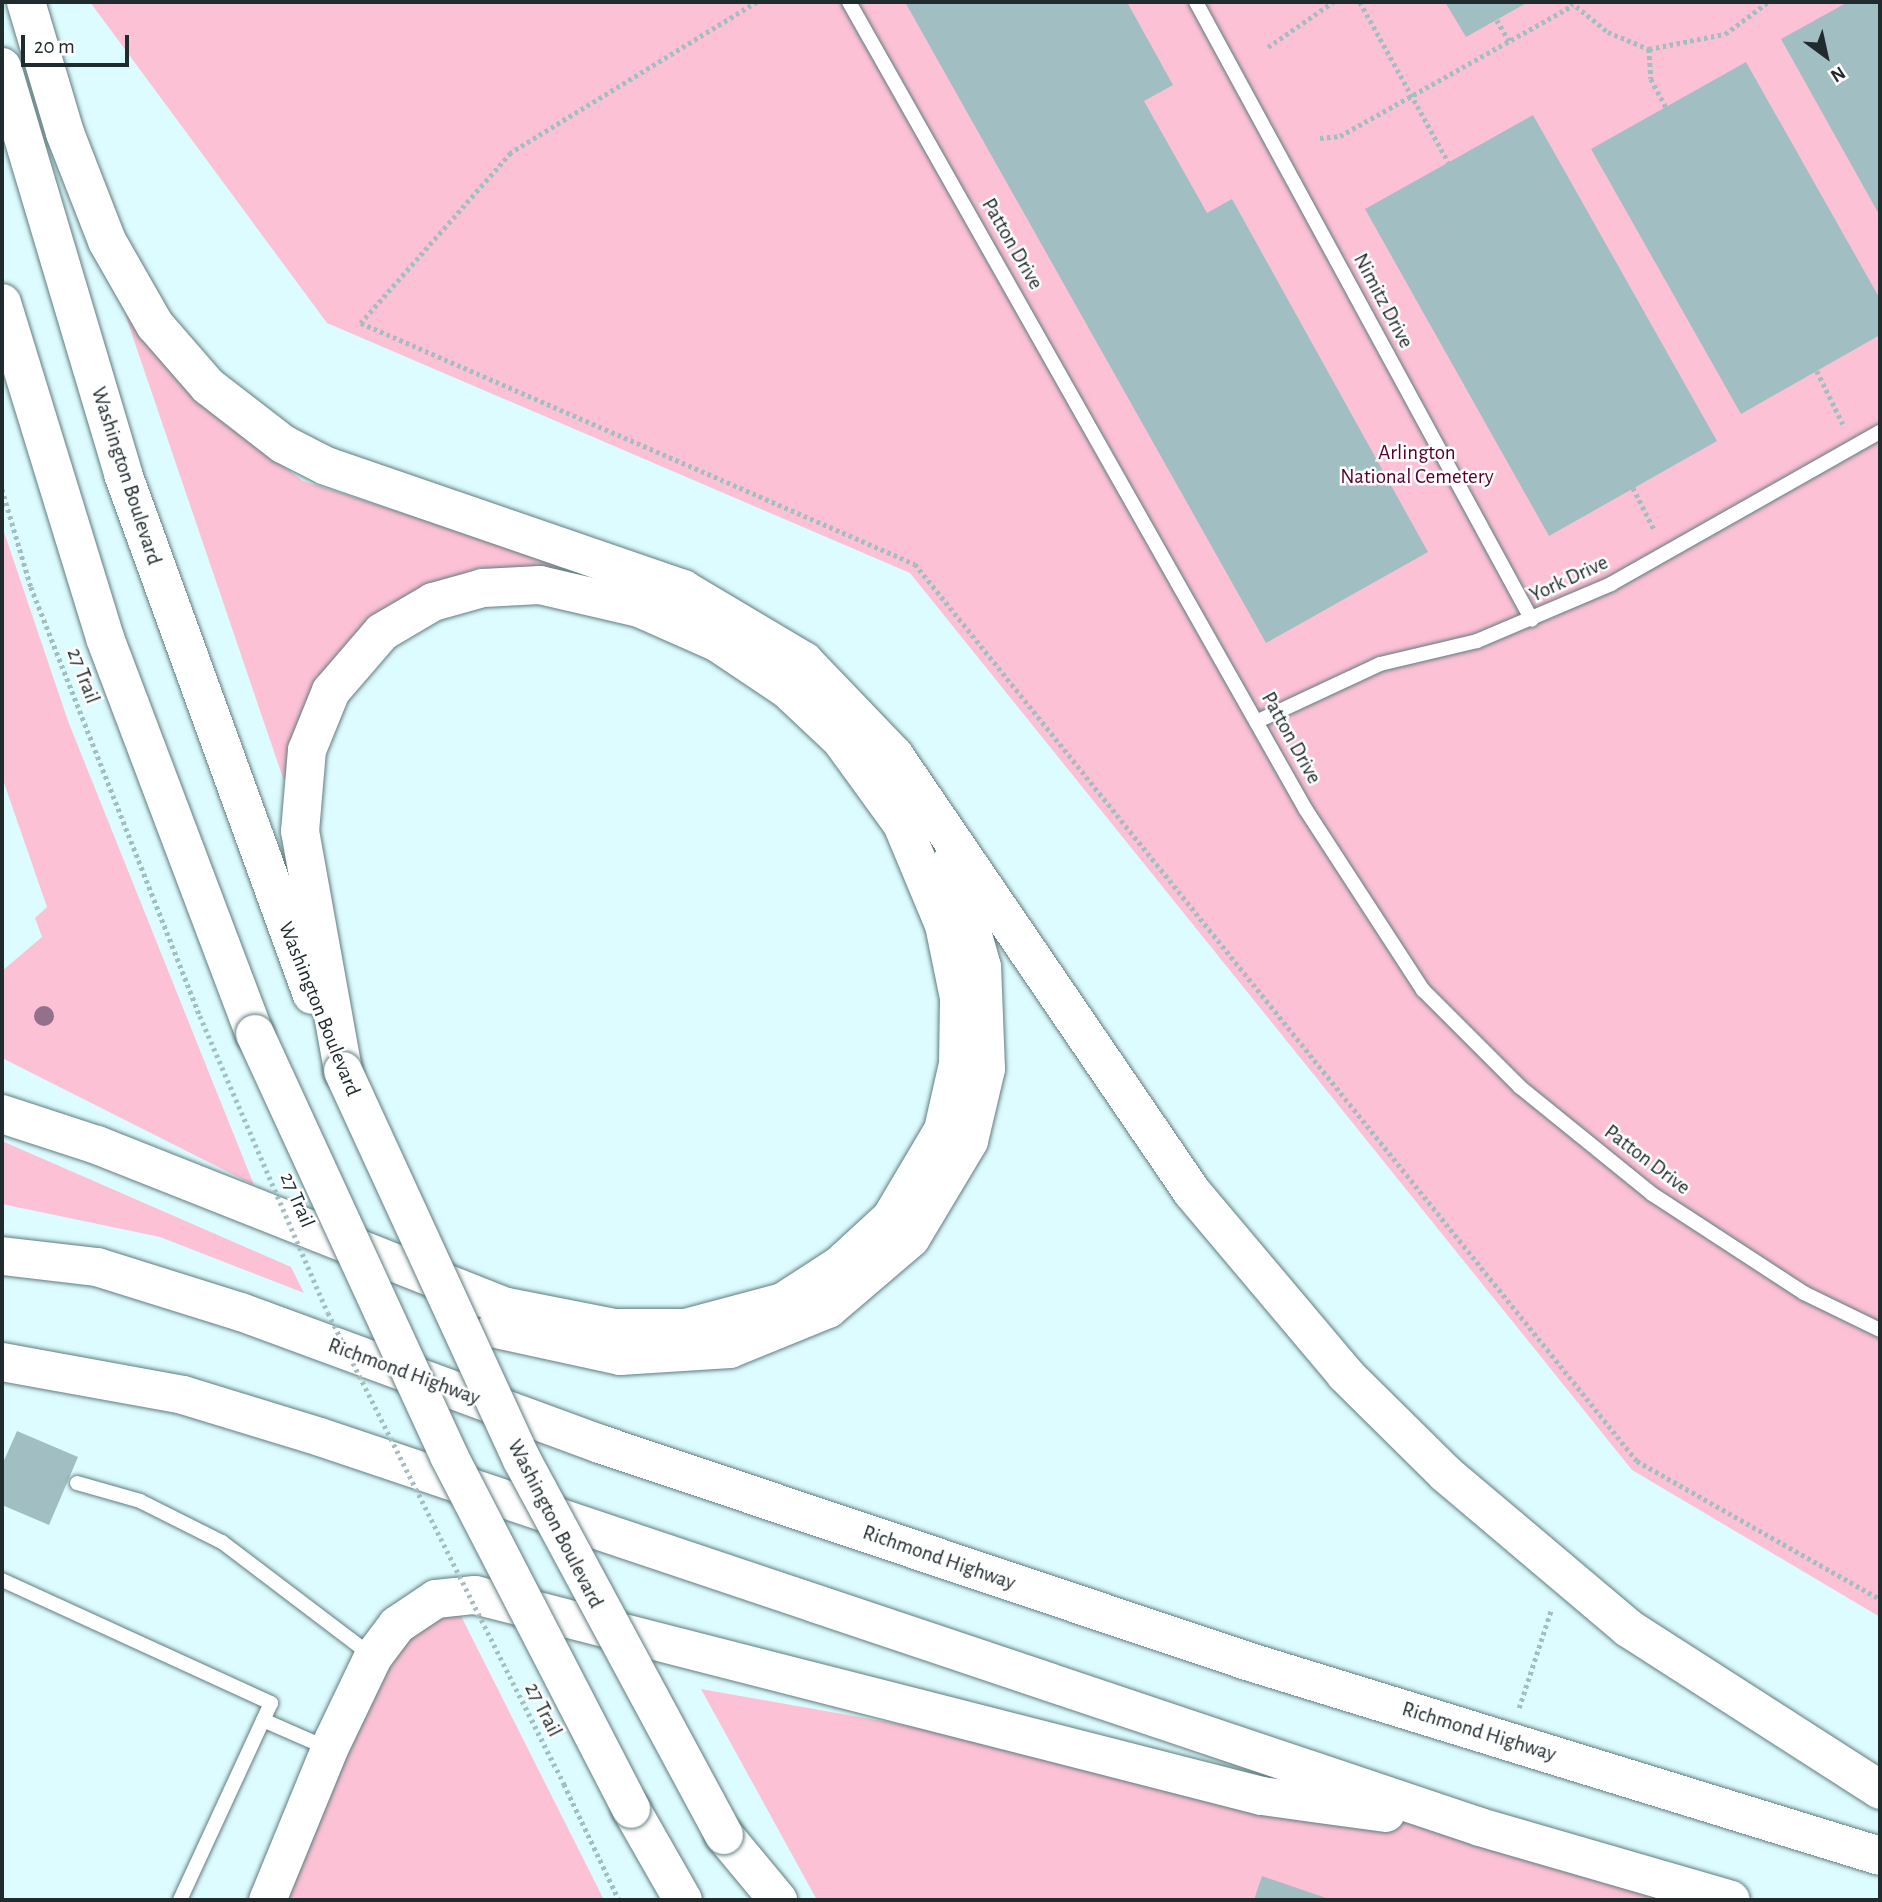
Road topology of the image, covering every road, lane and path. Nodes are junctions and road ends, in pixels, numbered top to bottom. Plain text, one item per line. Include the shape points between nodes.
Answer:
1 (26, 2) edge
2 (757, 2) edge
3 (849, 2) edge
4 (1196, 2) edge
5 (1333, 2) edge
6 (1360, 2) edge
7 (1768, 2) edge
8 (1572, 3) edge
9 (1497, 20) dead end
10 (1509, 41) junction
11 (1268, 47) dead end
12 (1649, 49) junction
13 (2, 68) edge
14 (1413, 94) junction
15 (1666, 107) dead end
16 (1320, 138) dead end
17 (1526, 146) dead end
18 (1493, 162) dead end
19 (1546, 180) junction
20 (1429, 196) dead end
21 (1512, 199) junction
22 (1397, 218) dead end
23 (1479, 218) junction
24 (1451, 234) junction
25 (1416, 254) junction
26 (1508, 271) dead end
27 (1603, 282) junction
28 (2, 303) edge
29 (1618, 308) junction
30 (1536, 320) junction
31 (1632, 332) junction
32 (1473, 357) junction
33 (1646, 357) junction
34 (1817, 370) dead end
35 (1660, 382) junction
36 (1487, 383) junction
37 (1501, 407) junction
38 (1675, 407) junction
39 (1640, 428) junction
40 (1689, 432) dead end
41 (1880, 432) edge
42 (1515, 433) junction
43 (1611, 444) junction
44 (1854, 447) junction
45 (1529, 458) junction
46 (1656, 458) dead end
47 (1579, 463) junction
48 (1543, 483) junction
49 (2, 489) edge
50 (1595, 494) dead end
51 (1556, 508) dead end
52 (1666, 553) junction
53 (1532, 620) junction
54 (1258, 721) junction
55 (923, 794) junction
56 (343, 1071) junction
57 (2, 1114) edge
58 (2, 1120) edge
59 (2, 1256) edge
60 (1880, 1330) edge
61 (2, 1362) edge
62 (77, 1483) dead end
63 (1563, 1576) junction
64 (2, 1580) edge
65 (436, 1599) junction
66 (1880, 1599) edge
67 (488, 1615) dead end
68 (373, 1657) junction
69 (263, 1720) junction
70 (1508, 1741) junction
71 (329, 1749) junction
72 (1880, 1790) edge
73 (1480, 1826) junction
74 (724, 1835) junction
75 (1880, 1856) edge
76 (180, 1900) edge
77 (267, 1900) edge
78 (619, 1900) edge
79 (683, 1900) edge
80 (758, 1900) edge
81 (779, 1900) edge
82 (1731, 1900) edge

1 - 55 highway via 65,133 107,241 155,325 208,386 283,444 326,466 629,567 724,608 839,691
2 - 66 path via 511,153 361,323 915,564 1637,1461
3 - 54 lane, Patton Drive
4 - 53 lane, Nimitz Drive
5 - 11 path
6 - 14 path
7 - 12 path via 1725,34
8 - 10 path
8 - 12 path via 1608,32
9 - 10 path
10 - 14 path
12 - 15 path via 1651,79
13 - 56 highway, Washington Boulevard via 123,474 211,728
14 - 16 path via 1340,136
14 - 23 path
17 - 19 path
18 - 21 path
19 - 21 path
19 - 27 path
20 - 24 path
21 - 23 path
22 - 25 path
23 - 24 path
24 - 25 path
25 - 32 path
26 - 30 path
27 - 29 path
27 - 30 path
28 - 79 highway, bridge via 105,638 255,1034 432,1420 631,1809
29 - 31 path
29 - 36 path
30 - 32 path
31 - 33 path
31 - 37 path
32 - 36 path
33 - 35 path
33 - 42 path
34 - 44 path
35 - 38 path
35 - 45 path
36 - 37 path
37 - 42 path
38 - 39 path
38 - 40 path
39 - 43 path
39 - 46 path
41 - 44 lane, York Drive
42 - 45 path
43 - 47 path
43 - 52 path
44 - 52 lane, York Drive
45 - 48 path
47 - 48 path
47 - 50 path
48 - 51 path
49 - 78 path, 27 Trail, bridge via 31,587 200,1016 334,1325
52 - 53 lane, York Drive
53 - 54 lane, York Drive via 1478,641 1401,657
54 - 60 lane, Patton Drive via 1400,958 1423,990 1520,1087 1652,1194 1804,1293
55 - 58 highway via 961,885 982,967 987,1034 979,1107 951,1177 911,1238 828,1309 765,1339 660,1357 583,1351 508,1333 184,1210
55 - 63 highway via 1147,1132 1238,1251 1396,1426
56 - 57 highway via 300,831 306,750 331,691 382,632 433,603 483,588 550,586 639,608 718,643 788,690 849,749 901,824 944,925 959,998 958,1064 943,1130 891,1218 840,1265 783,1301 685,1328 614,1328 507,1307 96,1145
56 - 74 highway, Washington Boulevard, bridge via 522,1460
59 - 70 highway, Richmond Highway via 97,1267 241,1312 600,1444
61 - 73 highway via 183,1395 320,1437
62 - 68 lane via 140,1501 222,1542
63 - 70 path
63 - 72 highway via 1698,1677
64 - 69 lane via 271,1703
65 - 67 path
65 - 68 highway via 397,1625
65 - 73 highway via 496,1598 1262,1796
68 - 71 highway
69 - 71 lane
69 - 76 lane
70 - 75 highway, Richmond Highway
71 - 77 street
73 - 82 highway
74 - 80 highway, Washington Boulevard
74 - 81 highway

